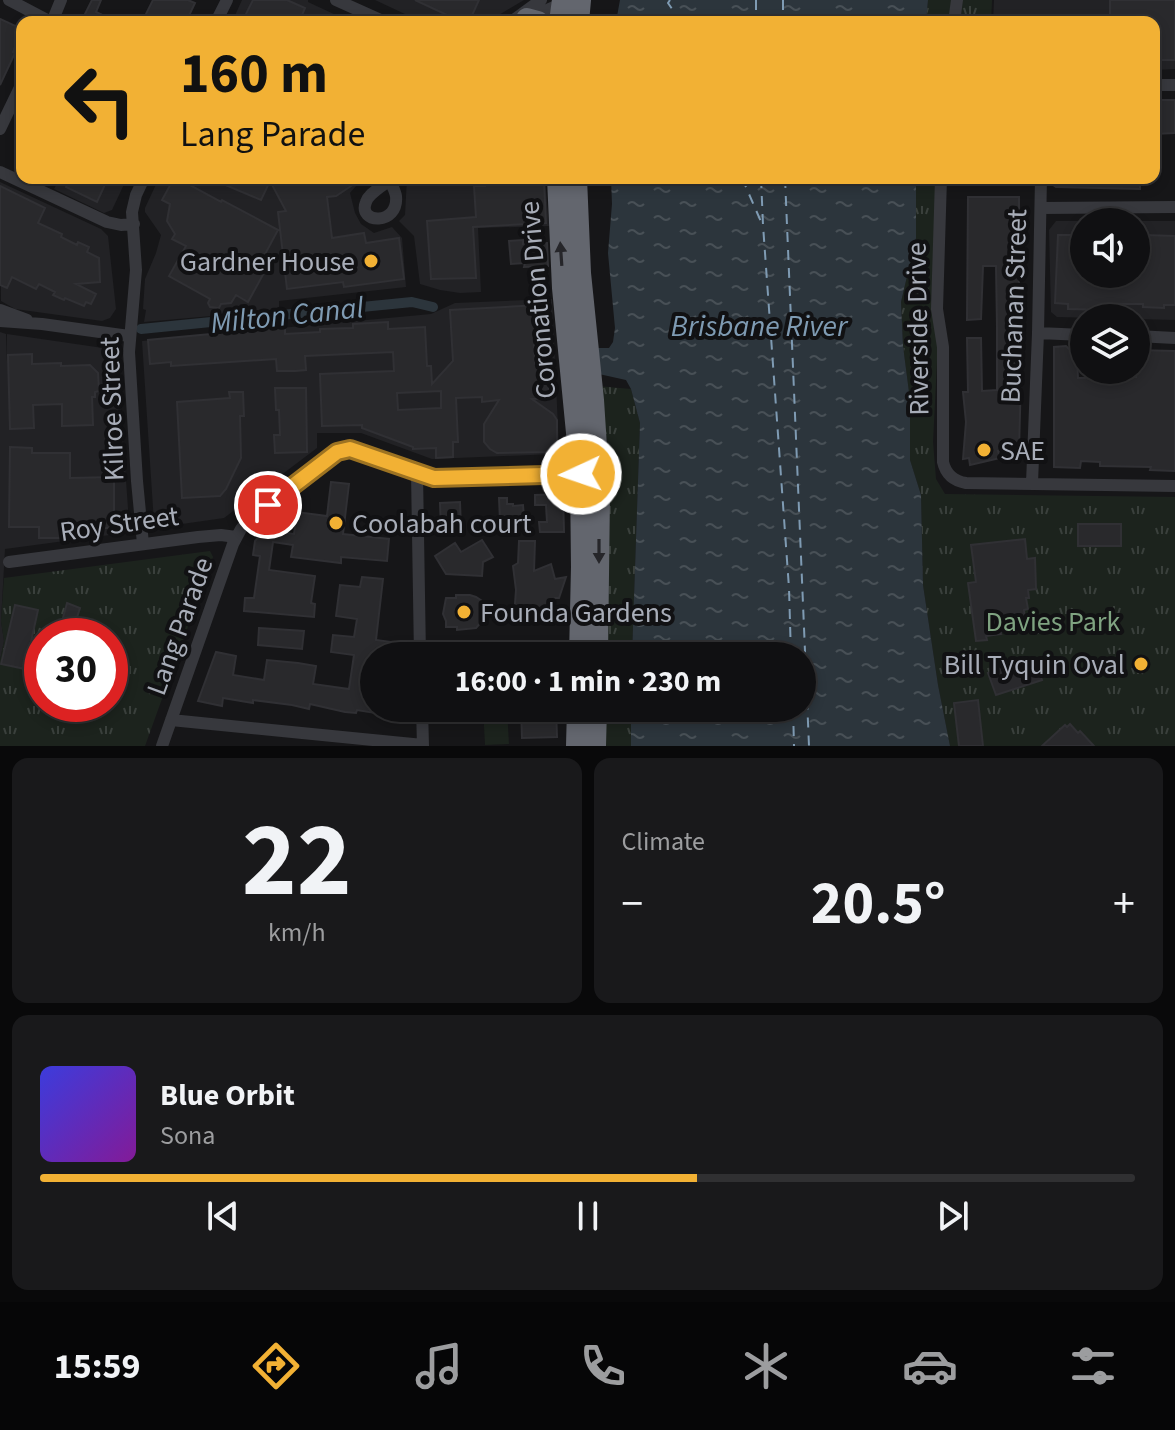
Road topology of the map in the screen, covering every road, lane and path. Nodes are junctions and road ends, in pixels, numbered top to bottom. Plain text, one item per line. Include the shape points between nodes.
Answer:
1 (9, 0) edge
2 (336, 0) edge
3 (562, 4) edge
4 (40, 16) edge
5 (372, 16) edge
6 (535, 16) edge
7 (535, 16) edge
8 (16, 96) edge
9 (0, 129) edge
10 (26, 184) edge
11 (142, 184) edge
12 (558, 184) edge
13 (576, 184) edge
14 (941, 184) edge
15 (1041, 184) edge
16 (1175, 207) edge
17 (1041, 208) junction
18 (134, 224) junction
19 (0, 310) edge
20 (0, 321) edge
21 (38, 324) junction
22 (577, 331) junction
23 (1038, 333) junction
24 (1070, 334) edge
25 (129, 336) junction
26 (1150, 337) edge
27 (1175, 338) edge
28 (417, 473) junction
29 (590, 473) junction
30 (1032, 483) junction
31 (1175, 486) edge
32 (236, 537) junction
33 (143, 544) junction
34 (9, 562) dead end
35 (420, 642) edge
36 (580, 642) edge
37 (597, 642) edge
38 (171, 720) junction
39 (422, 722) edge
40 (578, 722) edge
41 (596, 722) edge
42 (162, 746) edge
43 (423, 746) edge
44 (577, 746) edge
45 (595, 746) edge

1 - 4 street
2 - 5 street
3 - 6 street
3 - 7 street
8 - 9 street
10 - 18 street via 107,222
11 - 18 street, Kilroe Street via 133,205
22 -> 12 highway, Coronation Drive via 563,288
13 - 22 highway, Coronation Drive
14 - 30 street, Riverside Drive via 937,309 943,347 944,468 966,483
15 - 17 street, Buchanan Street
16 - 17 street
17 - 23 street, Buchanan Street
18 - 25 street, Kilroe Street via 136,279
19 - 21 street
20 - 21 street
21 - 25 street
22 - 29 highway, Coronation Drive
23 - 24 street
23 - 30 street, Buchanan Street
25 - 33 street, Kilroe Street
26 - 27 street
28 - 29 street, Lang Parade via 441,479
28 - 32 street, Lang Parade via 354,449 342,450 250,518
28 - 35 street
29 - 36 highway, Coronation Drive
29 -> 37 highway, Coronation Drive via 599,568
30 - 31 street
32 - 33 street, Roy Street
32 - 38 street, Lang Parade
33 - 34 street, Roy Street
38 - 42 street, Lang Parade
38 - 43 street
39 - 43 street
40 - 44 highway
41 - 45 highway

